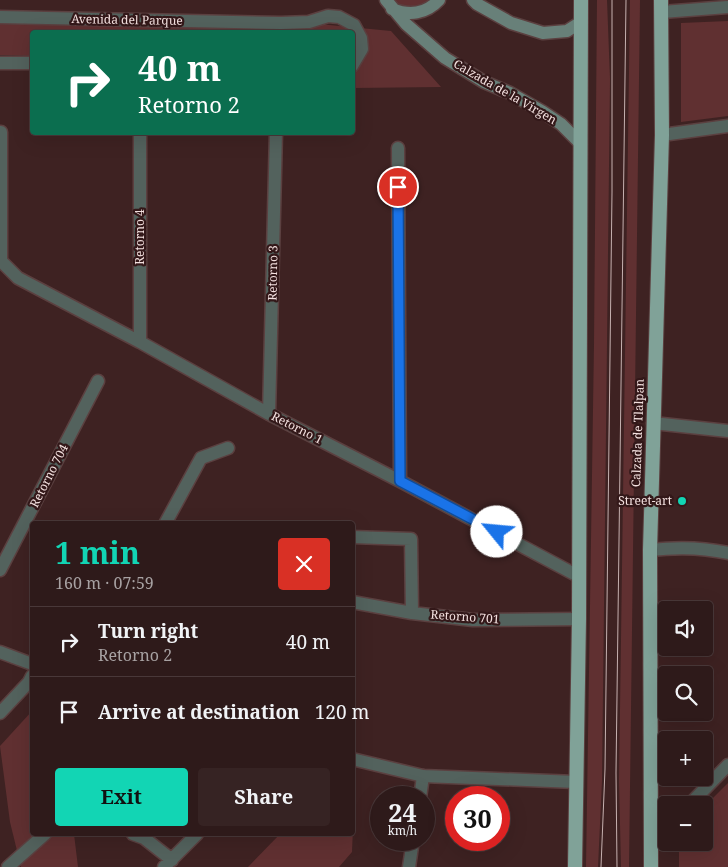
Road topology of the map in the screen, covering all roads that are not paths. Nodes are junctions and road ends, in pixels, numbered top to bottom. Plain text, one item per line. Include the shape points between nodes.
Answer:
1 (439, 0) edge
2 (473, 0) edge
3 (581, 0) edge
4 (389, 4) edge
5 (661, 6) edge
6 (728, 8) edge
7 (0, 17) edge
8 (581, 22) junction
9 (355, 61) edge
10 (0, 63) edge
11 (30, 63) edge
12 (728, 126) edge
13 (2, 132) dead end
14 (140, 135) edge
15 (276, 135) edge
16 (662, 135) junction
17 (580, 143) junction
18 (398, 148) dead end
19 (140, 342) junction
20 (98, 381) dead end
21 (269, 414) junction
22 (654, 422) junction
23 (728, 431) edge
24 (228, 448) dead end
25 (400, 481) junction
26 (167, 521) edge
27 (355, 537) edge
28 (650, 550) junction
29 (728, 552) edge
30 (0, 570) edge
31 (578, 576) junction
32 (355, 603) edge
33 (412, 613) junction
34 (579, 619) junction
35 (0, 652) edge
36 (30, 663) edge
37 (30, 680) edge
38 (0, 713) edge
39 (355, 760) edge
40 (728, 765) edge
41 (423, 776) junction
42 (576, 782) junction
43 (422, 786) edge
44 (698, 796) edge
45 (43, 836) edge
46 (138, 836) edge
47 (195, 836) edge
48 (658, 837) edge
49 (651, 844) junction
50 (411, 851) edge
51 (168, 863) edge
52 (8, 867) edge
53 (409, 867) edge
54 (574, 867) edge
55 (651, 867) edge

1 - 4 main road via 429,9 411,14
2 - 8 main road via 511,23 543,33 567,31
3 - 8 highway
4 - 17 main road, Calzada de la Virgen via 406,24 446,58 543,112
5 - 6 street
5 - 16 highway, Calzada de Tlalpan
7 - 9 street, Avenida del Parque via 281,23 339,16 354,25 361,38 362,49
8 - 17 highway
10 - 11 street
12 - 16 street
13 - 19 street, Retorno 1 via 1,261 18,278
14 - 19 street, Retorno 4
15 - 21 street, Retorno 3
16 - 22 highway, Calzada de Tlalpan
17 - 31 highway
18 - 25 street
19 - 21 street, Retorno 1
20 - 30 street, Retorno 704
21 - 25 street, Retorno 1
22 - 23 street
22 - 28 highway, Calzada de Tlalpan
24 - 26 street via 201,458
25 - 31 street, Retorno 1
27 - 33 street via 411,539
28 - 29 street via 696,548
28 - 49 highway, Calzada de Tlalpan
31 - 34 highway
32 - 33 street, Retorno 701
33 - 34 street, Retorno 701 via 473,620
34 - 42 highway
35 - 36 street
37 - 38 street
39 - 41 street
40 - 44 street
41 - 42 street
41 - 43 street
42 - 54 highway
45 - 52 street
46 - 51 street
47 - 51 street
48 - 49 street
49 - 55 highway, Calzada de Tlalpan
50 - 53 street

